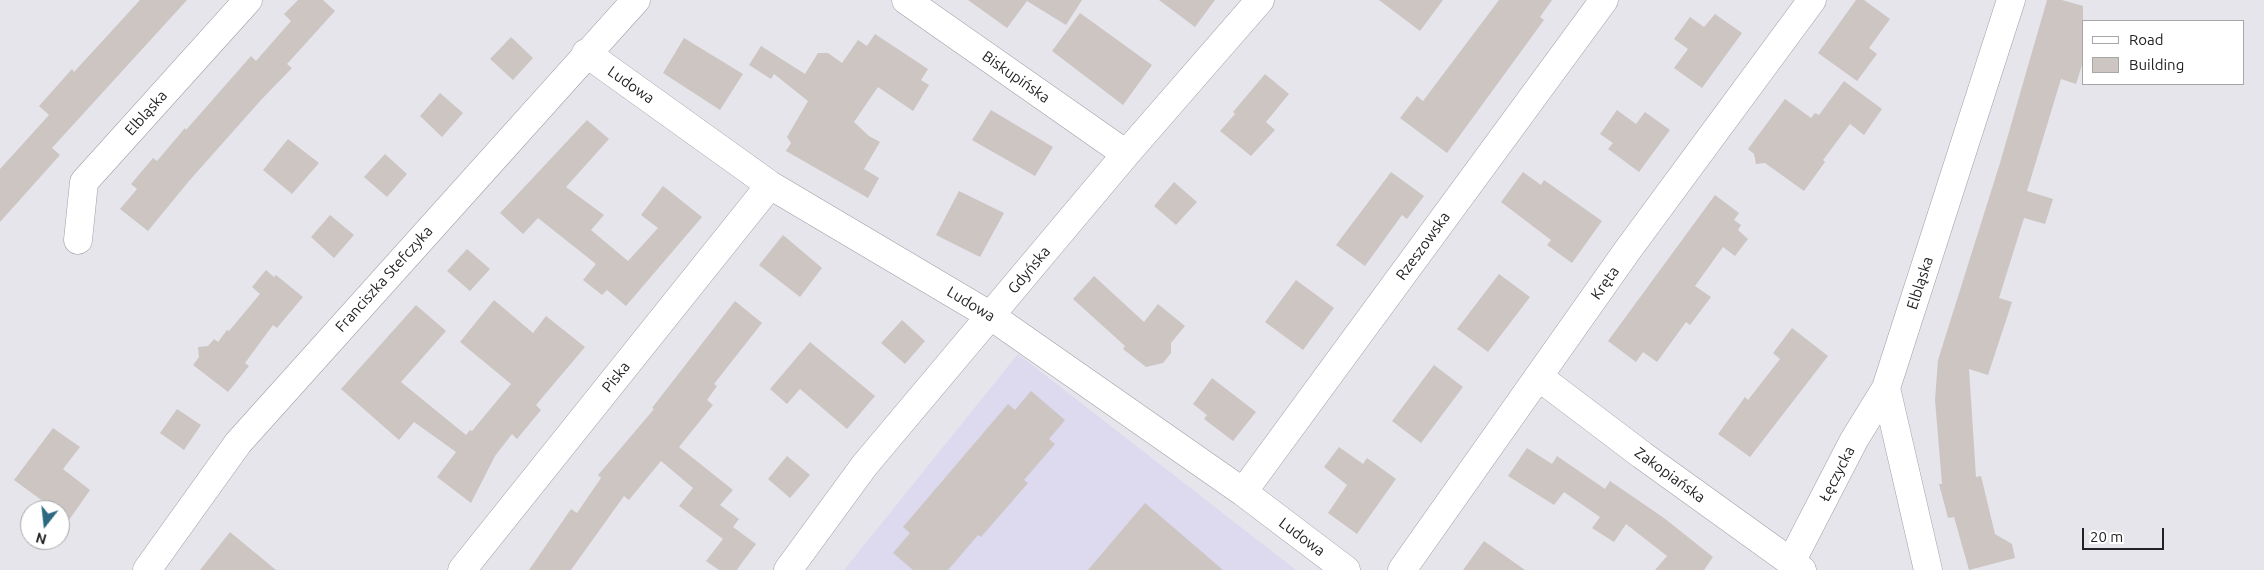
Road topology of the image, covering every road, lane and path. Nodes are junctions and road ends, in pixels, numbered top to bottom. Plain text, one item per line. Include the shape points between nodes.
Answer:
1 (248, 0) edge
2 (636, 0) edge
3 (906, 0) edge
4 (1260, 0) edge
5 (1604, 0) edge
6 (1812, 0) edge
7 (2011, 0) edge
8 (586, 53) junction
9 (1126, 154) junction
10 (770, 185) junction
11 (78, 240) dead end
12 (991, 316) junction
13 (1539, 377) junction
14 (1886, 388) junction
15 (1243, 492) junction
16 (1797, 566) edge
17 (147, 570) edge
18 (462, 570) edge
19 (788, 570) edge
20 (1346, 570) edge
21 (1402, 570) edge
22 (1928, 570) edge

1 - 11 street, Elbląska via 84,182
2 - 8 street, Franciszka Stefczyka
3 - 9 street, Biskupińska
4 - 9 street, Gdyńska
5 - 15 street, Rzeszowska
6 - 13 street, Kręta via 1627,250
7 - 14 street, Elbląska
8 - 10 street, Ludowa
8 - 17 street, Franciszka Stefczyka via 238,444
9 - 12 street, Gdyńska
10 - 12 street, Ludowa
10 - 18 street, Piska
12 - 15 street, Ludowa
12 - 19 street, Gdyńska via 864,466
13 - 16 street, Zakopiańska
13 - 21 street, Kręta
14 - 16 street, Łęczycka via 1854,440
14 - 22 street
15 - 20 street, Ludowa

